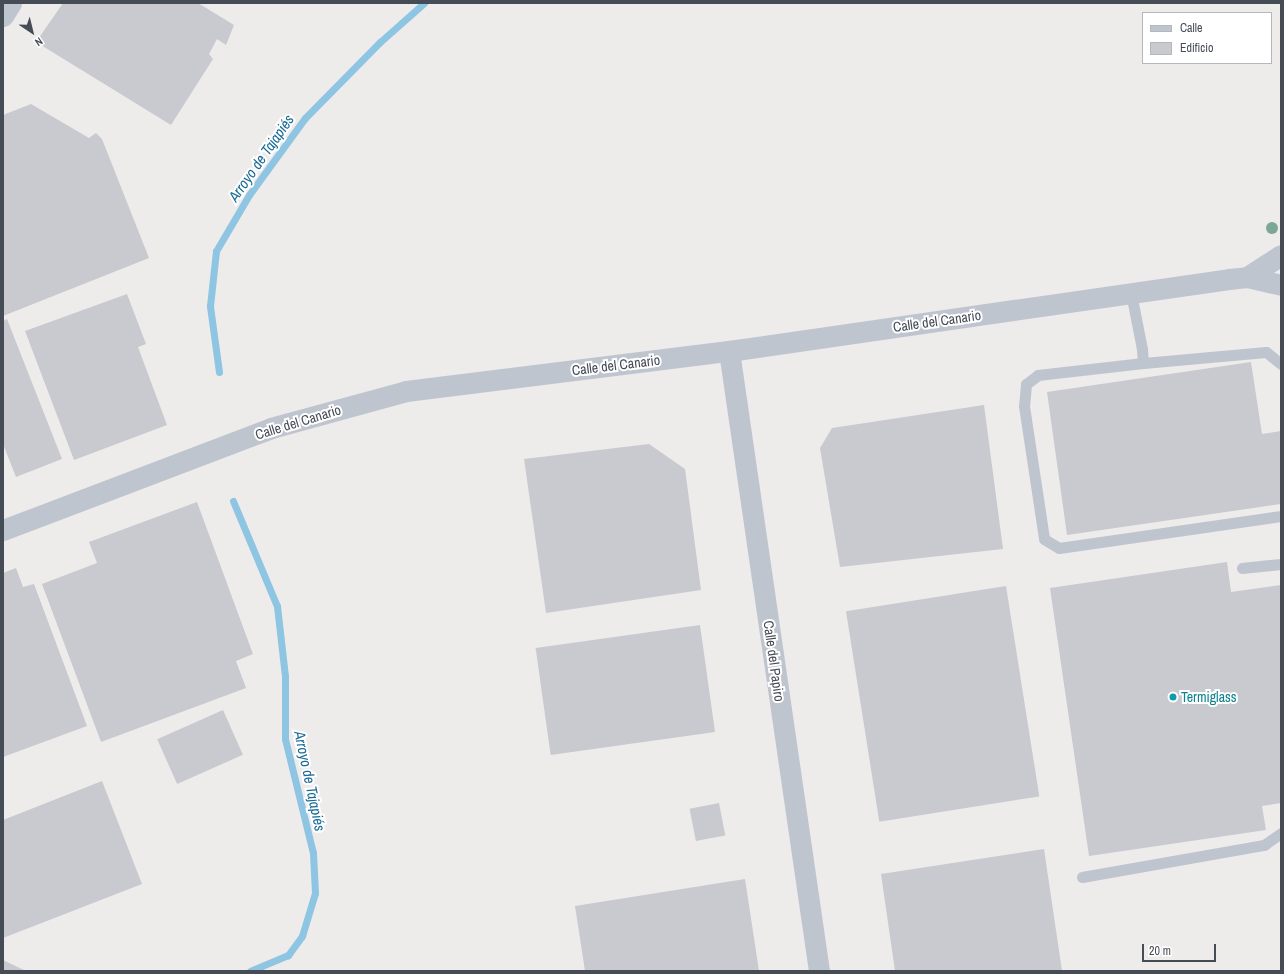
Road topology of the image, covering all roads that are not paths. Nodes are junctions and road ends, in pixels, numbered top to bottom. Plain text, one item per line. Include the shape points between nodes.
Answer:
1 (12, 3) edge
2 (3, 16) edge
3 (1281, 255) edge
4 (1248, 276) junction
5 (1281, 285) edge
6 (1130, 293) junction
7 (729, 351) junction
8 (1143, 363) junction
9 (1281, 364) edge
10 (1281, 516) edge
11 (3, 530) edge
12 (1281, 564) edge
13 (1242, 568) dead end
14 (1281, 833) edge
15 (1082, 877) dead end
16 (819, 971) edge

1 - 2 street
3 - 4 street, Calle del Canario
4 - 5 street, Calle del Canario
4 - 6 street, Calle del Canario
6 - 7 street, Calle del Canario
6 - 8 lane
7 - 11 street, Calle del Canario via 406,390 271,428
7 - 16 street, Calle del Papiro
8 - 9 lane via 1266,352
8 - 10 lane via 1038,375 1026,384 1024,406 1044,539 1059,548
12 - 13 lane
14 - 15 lane via 1264,845

